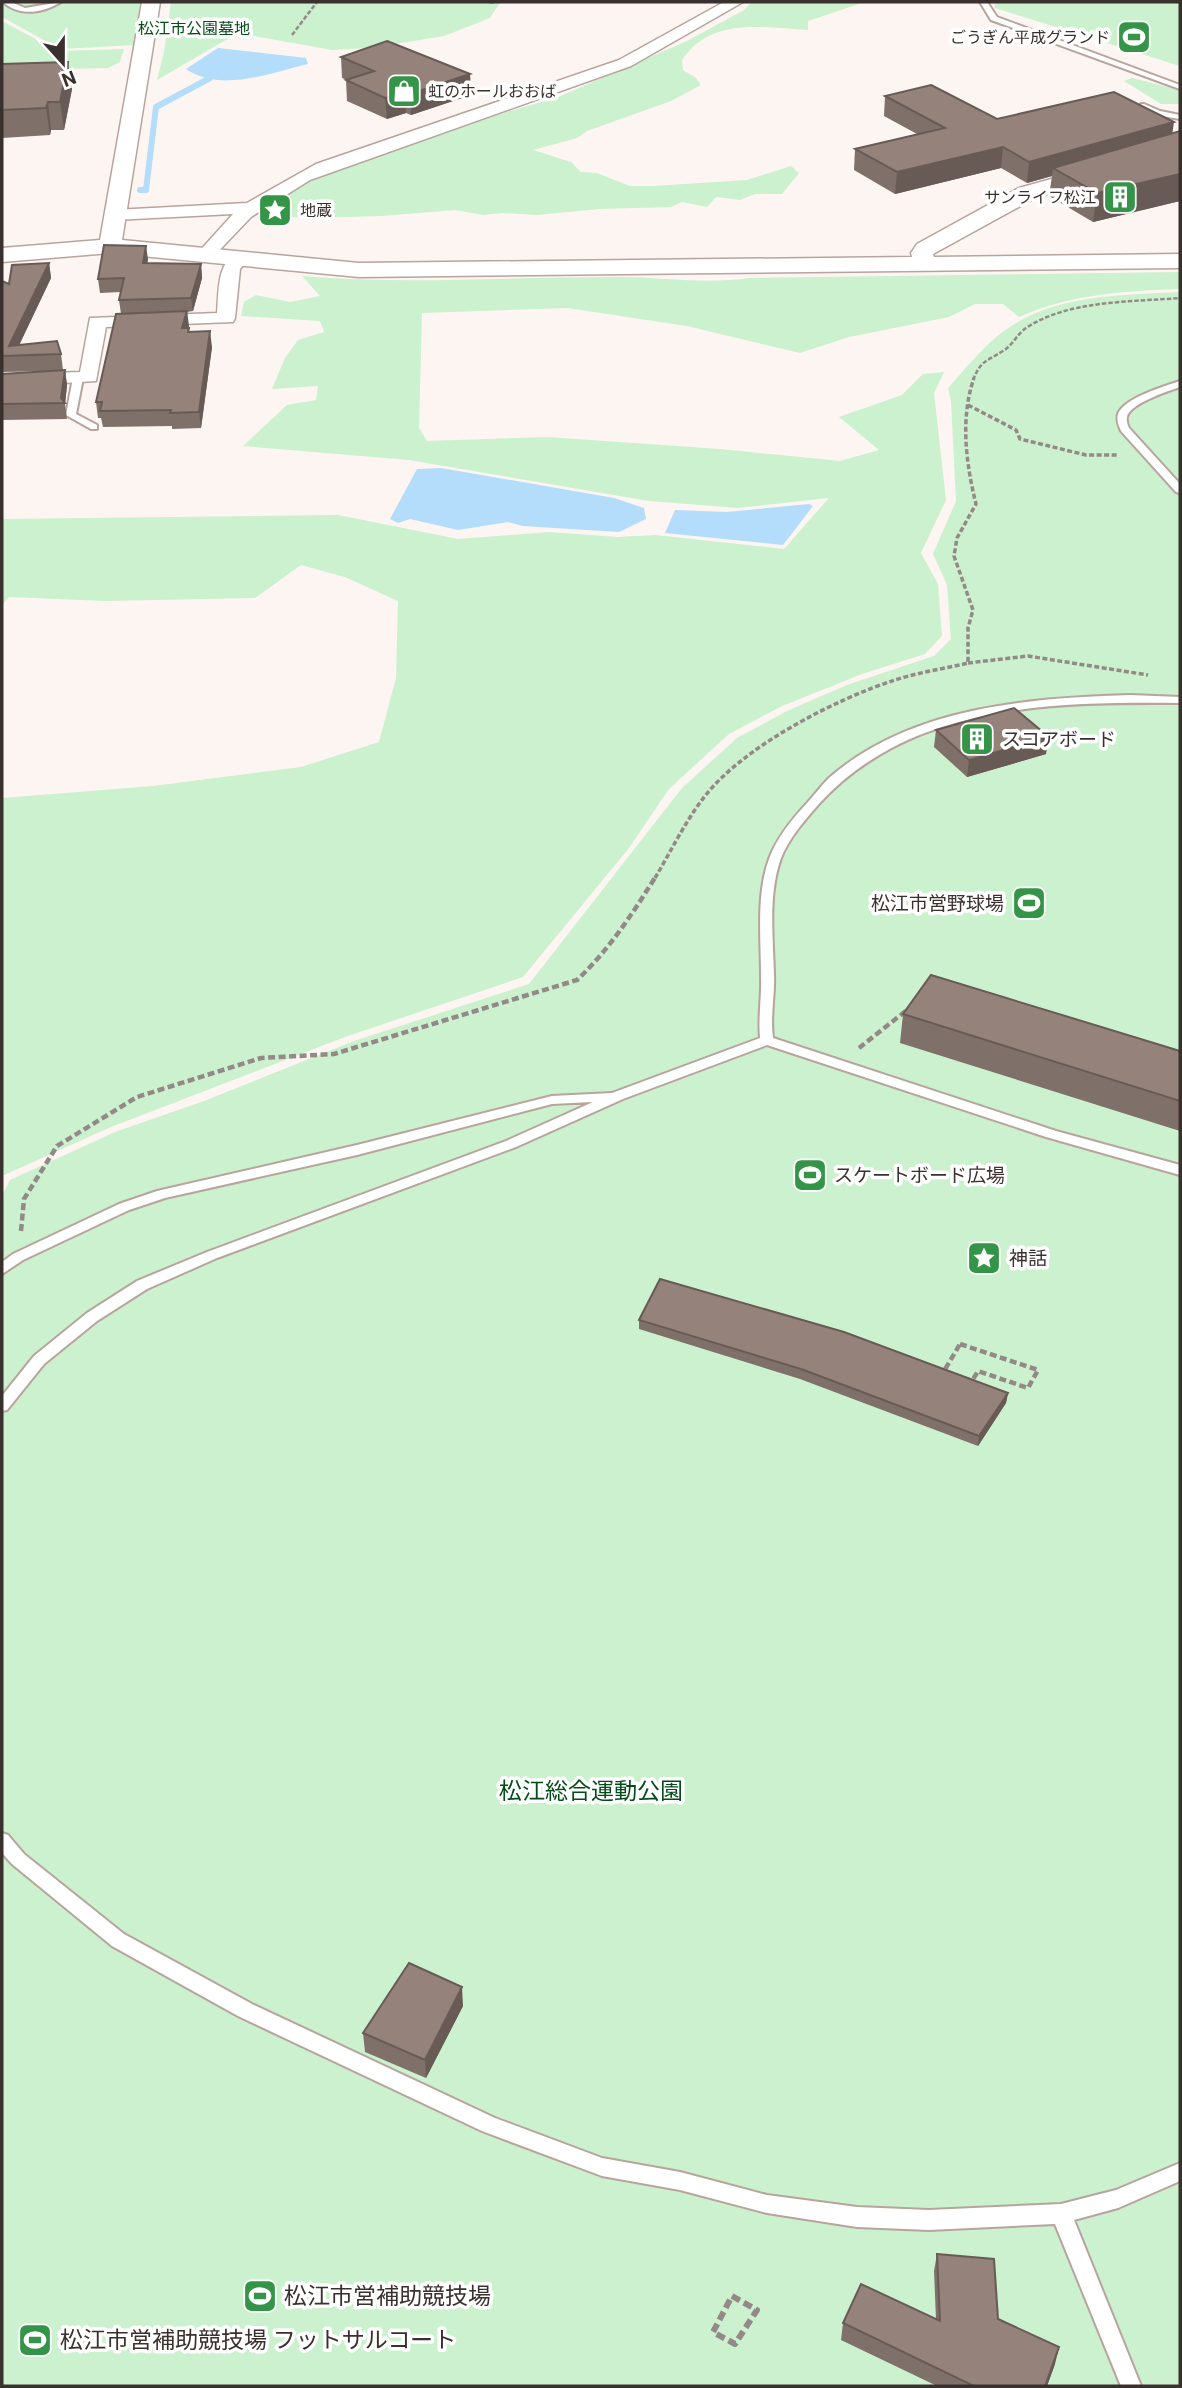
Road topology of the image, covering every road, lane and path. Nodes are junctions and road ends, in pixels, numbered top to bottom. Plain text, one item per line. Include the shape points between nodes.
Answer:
1 (7, 2) edge
2 (57, 2) edge
3 (151, 2) edge
4 (317, 2) edge
5 (489, 2) edge
6 (735, 2) edge
7 (984, 2) edge
8 (495, 3) edge
9 (292, 35) dead end
10 (1180, 87) edge
11 (1144, 106) edge
12 (1180, 117) edge
13 (1180, 149) edge
14 (247, 208) junction
15 (114, 215) junction
16 (110, 246) junction
17 (206, 254) junction
18 (2, 255) edge
19 (240, 258) junction
20 (1180, 261) edge
21 (924, 263) junction
22 (1180, 298) edge
23 (78, 378) junction
24 (2, 381) edge
25 (1180, 384) edge
26 (968, 405) junction
27 (94, 427) dead end
28 (1108, 455) dead end
29 (1180, 490) edge
30 (968, 663) junction
31 (1153, 676) dead end
32 (1180, 700) edge
33 (911, 1007) edge
34 (767, 1040) junction
35 (839, 1064) junction
36 (618, 1096) junction
37 (1180, 1170) edge
38 (18, 1257) junction
39 (2, 1269) edge
40 (972, 1381) joint
41 (2, 1406) edge
42 (2, 1840) edge
43 (1180, 2172) edge
44 (1061, 2214) junction
45 (757, 2310) joint
46 (1131, 2386) edge

1 - 2 lane via 26,10
3 - 15 street
4 - 9 path
5 - 8 path
6 - 14 street via 625,63 322,168
7 - 10 lane via 993,18
11 - 12 lane
13 - 21 street via 1017,197 925,249
14 - 15 street
14 - 17 street
15 - 16 street
16 - 17 street
16 - 18 street
17 - 19 street
19 - 21 street via 359,270
19 - 23 street via 231,268 226,318 97,322 89,377
20 - 21 street
22 - 26 path via 1067,313 1026,328 1006,349 985,360 969,387
23 - 24 street
23 - 27 lane via 71,415
25 - 29 lane via 1134,405 1122,419 1124,429
26 - 28 path via 1016,430 1020,439 1086,455
26 - 30 path via 968,461 976,504 957,538 954,556 973,610
30 - 31 path via 1028,656
30 - 38 path via 895,680 825,710 761,746 726,774 705,796 626,924 577,980 334,1054 261,1058 137,1097 57,1146 24,1199
32 - 34 lane via 1070,700 954,719 866,756 832,783 811,802 773,864 764,926
33 - 35 path
34 - 35 lane
34 - 36 lane
35 - 37 lane via 1051,1134
36 - 38 lane via 552,1100 162,1194
36 - 41 lane via 511,1144 142,1285 92,1317 39,1360
38 - 39 lane
40 - 40 path via 978,1371 1028,1388 1038,1370 960,1344 944,1371
42 - 44 lane via 18,1859 118,1940 245,2010 489,2125 602,2167 767,2204 857,2217 929,2220
43 - 44 lane via 1118,2199
44 - 46 lane
45 - 45 path via 735,2344 713,2332 732,2296

